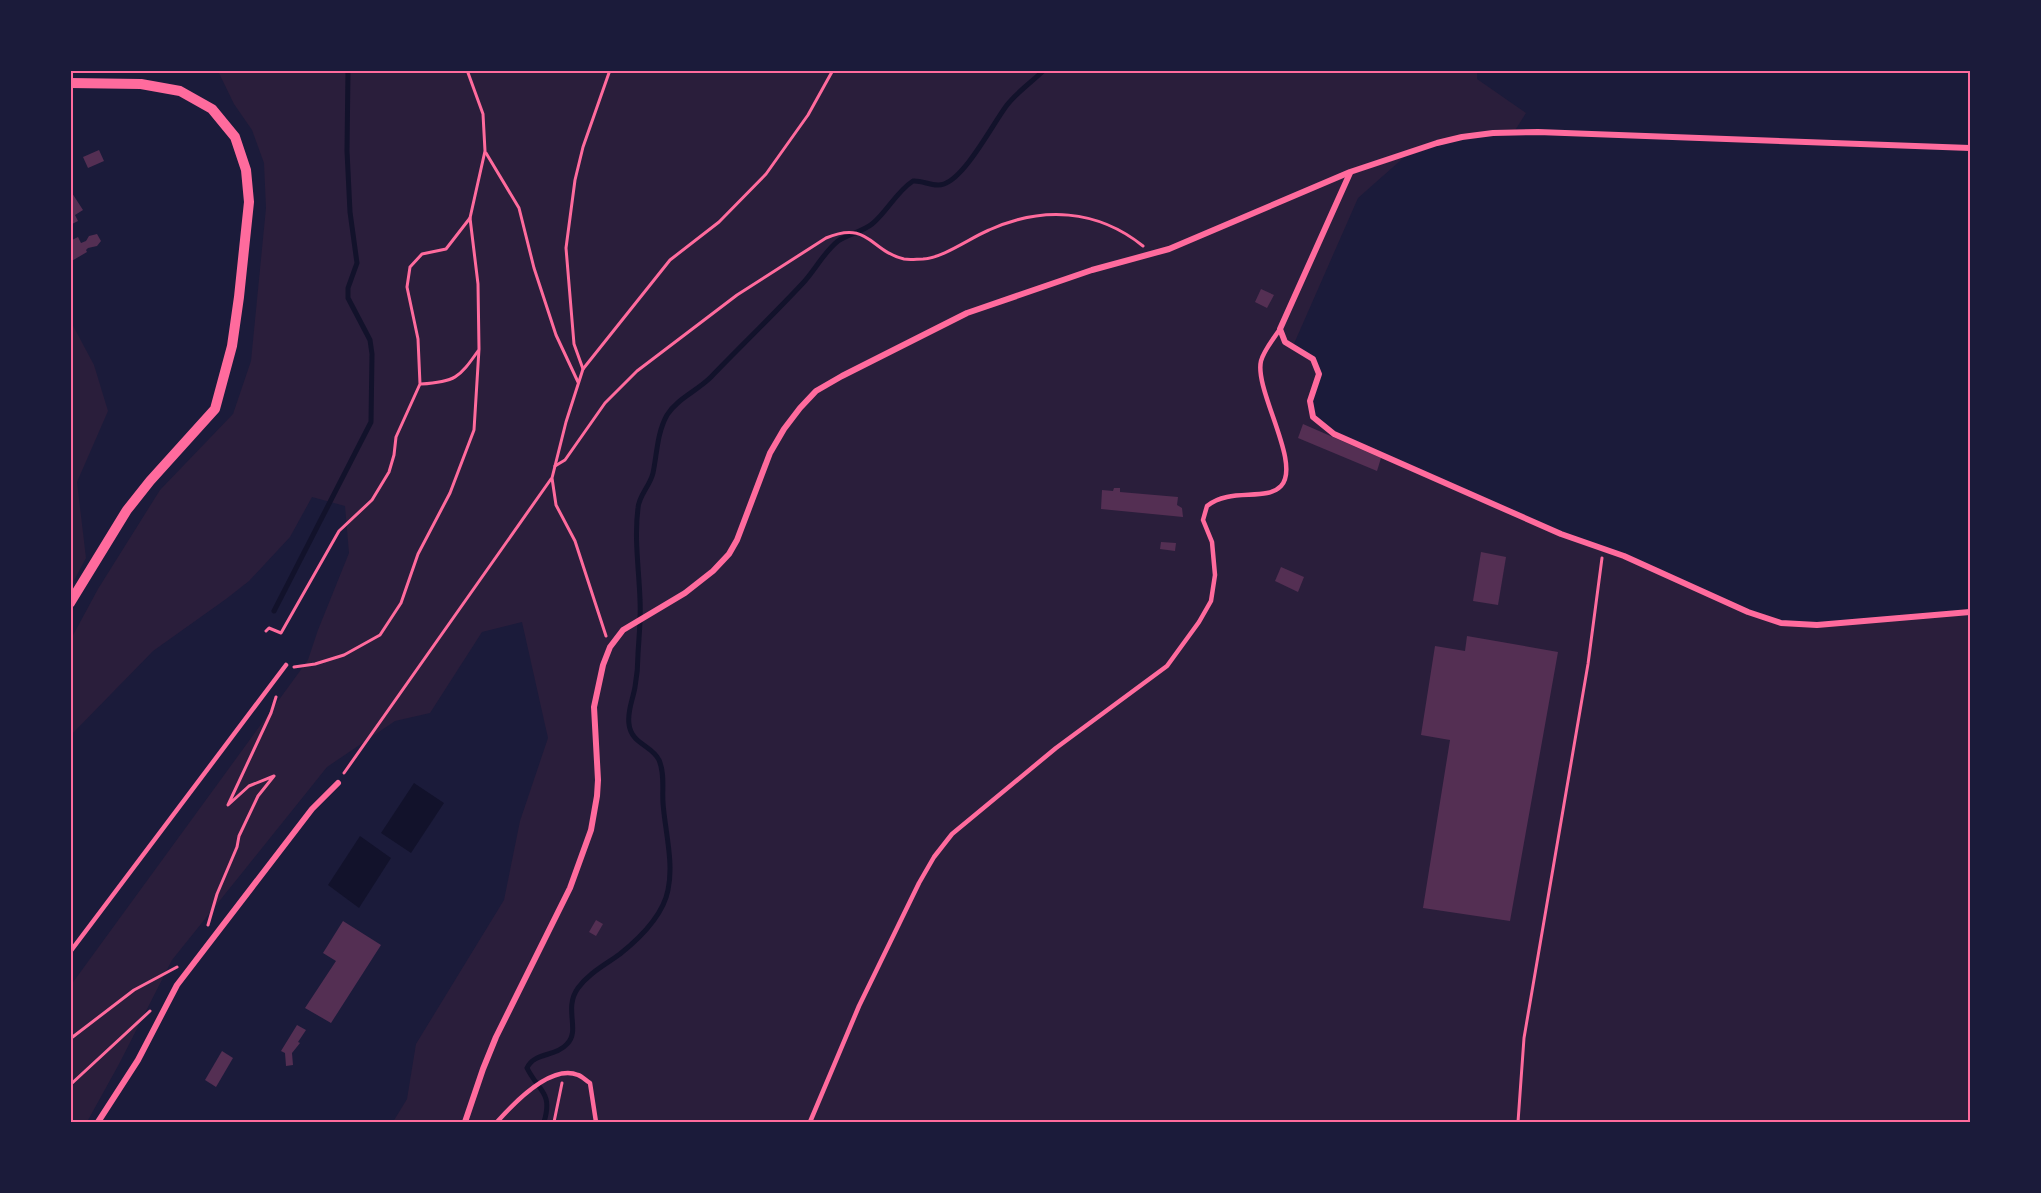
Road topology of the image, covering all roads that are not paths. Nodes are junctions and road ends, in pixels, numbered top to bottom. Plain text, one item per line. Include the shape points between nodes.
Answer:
1 (70, 83) edge
2 (1971, 148) edge
3 (1350, 172) junction
4 (1280, 329) junction
5 (70, 603) edge
6 (1971, 612) edge
7 (284, 667) road end
8 (338, 783) road end
9 (70, 952) edge
10 (98, 1122) edge
11 (465, 1122) edge
12 (497, 1122) edge
13 (596, 1122) edge
14 (810, 1122) edge

1 - 5 street via 141,84 180,90 212,109 235,137 246,170 249,202 233,336 215,409 128,510
2 - 3 street via 1493,133 1437,143
3 - 4 street
3 - 11 street via 1150,255 1082,273 967,313 842,376 816,391 800,408 770,453 729,554 685,593 622,632 610,648 594,707 598,780 591,830 570,888 496,1037
4 - 6 street via 1285,342 1313,359 1319,374 1310,401 1313,417 1334,434 1748,612 1781,623 1817,625
4 - 14 lane via 1261,360 1261,381 1285,456 1284,481 1271,493 1223,496 1207,506 1203,520 1212,542 1215,575 1210,601 1167,666 1056,748 952,834 934,857 859,1006
7 - 9 lane
8 - 10 street via 312,809 177,985 138,1060
12 - 13 lane via 530,1090 549,1077 564,1073 578,1075 590,1083

